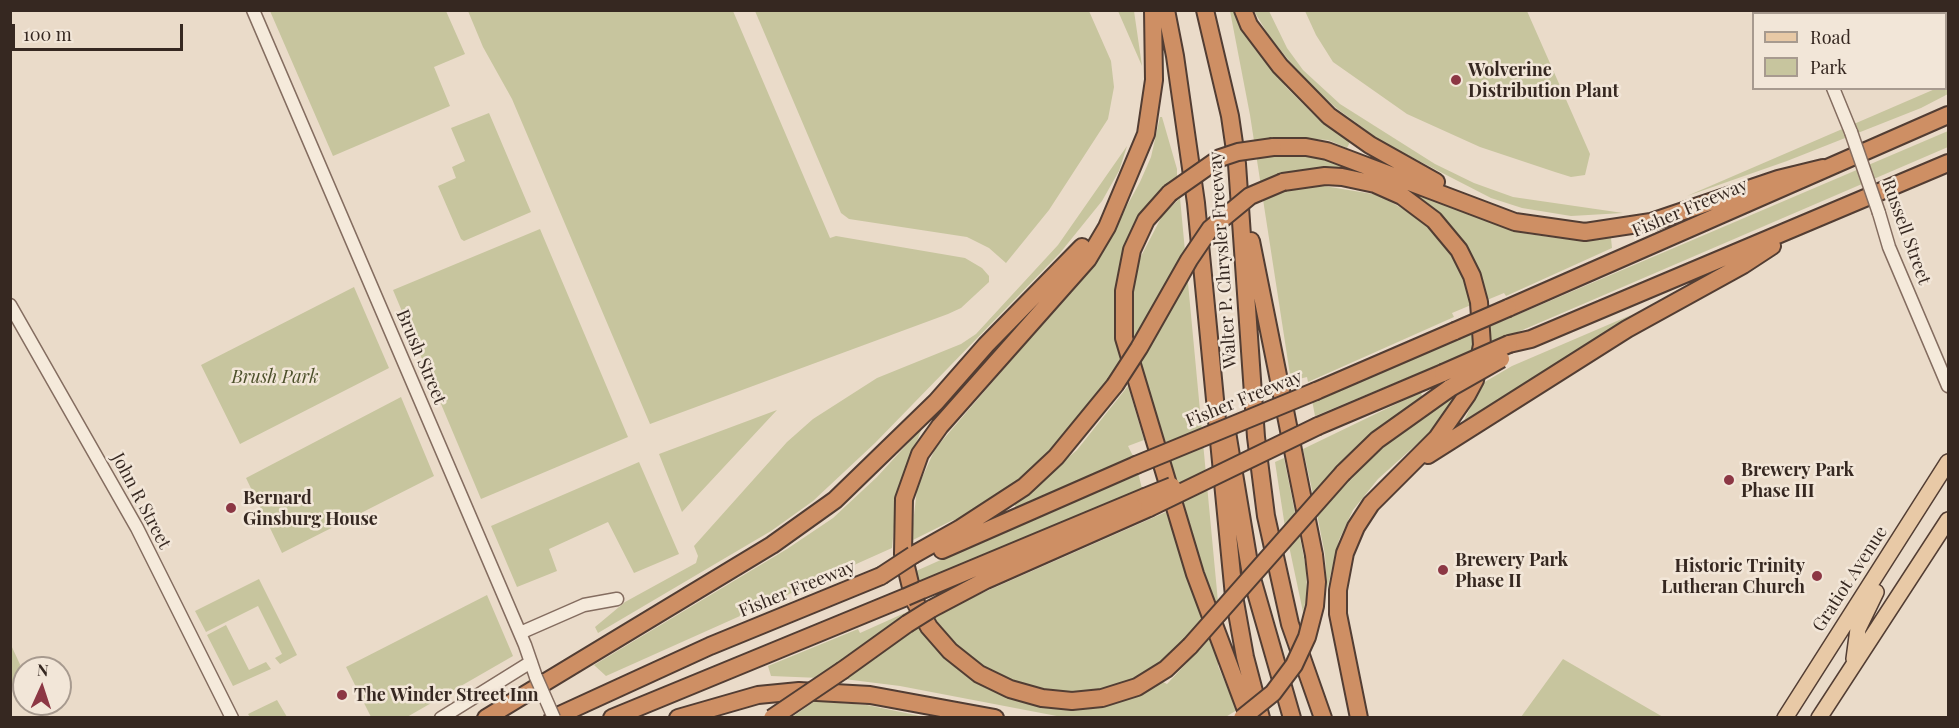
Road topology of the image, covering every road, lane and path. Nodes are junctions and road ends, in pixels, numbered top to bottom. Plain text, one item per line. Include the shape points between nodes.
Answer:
1 (253, 10) edge
2 (1153, 10) edge
3 (1166, 10) edge
4 (1205, 10) edge
5 (1243, 10) edge
6 (1834, 90) edge
7 (1948, 115) edge
8 (1948, 163) edge
9 (1237, 164) junction
10 (1823, 168) junction
11 (1115, 203) junction
12 (1802, 225) junction
13 (1606, 229) junction
14 (1205, 298) junction
15 (10, 305) edge
16 (1446, 380) junction
17 (1948, 386) edge
18 (1948, 462) edge
19 (1407, 468) junction
20 (1948, 476) edge
21 (1147, 503) junction
22 (1948, 520) edge
23 (913, 559) junction
24 (617, 599) dead end
25 (1290, 624) junction
26 (520, 633) junction
27 (531, 662) junction
28 (1854, 662) junction
29 (940, 707) junction
30 (232, 717) edge
31 (441, 717) edge
32 (486, 717) edge
33 (553, 717) edge
34 (612, 717) edge
35 (678, 717) edge
36 (772, 717) edge
37 (972, 717) edge
38 (995, 717) edge
39 (1242, 717) edge
40 (1249, 717) edge
41 (1261, 717) edge
42 (1292, 717) edge
43 (1311, 717) edge
44 (1323, 717) edge
45 (1359, 717) edge
46 (1785, 717) edge
47 (1819, 717) edge

1 - 26 street, Brush Street
2 - 11 highway via 1152,106 1137,159
3 - 14 highway, Walter P. Chrysler Freeway via 1196,203
4 - 9 highway, Walter P. Chrysler Freeway
5 - 13 highway via 1249,25 1303,92 1342,126 1383,153 1500,212 1550,224
6 - 17 street, Russell Street, bridge via 1889,247
7 - 10 highway, Fisher Freeway
8 - 12 highway
9 - 25 highway, Walter P. Chrysler Freeway via 1256,437 1266,516
9 - 39 highway, bridge via 1317,582 1307,637 1294,665 1273,693
10 - 13 highway via 1651,222
10 - 23 highway, Fisher Freeway, bridge via 1784,189 1316,391
11 - 16 highway, bridge via 1107,227 1088,259 940,426 920,454 904,498 903,554 914,600 929,627 950,651 979,674 1010,689 1072,701 1102,698 1137,687 1157,675 1190,646 1342,473
11 - 32 highway via 1073,259 986,345 936,402 835,500 772,545
12 - 16 highway, bridge via 1531,339
12 - 19 highway via 1743,265 1627,329
13 - 40 highway, bridge via 1567,231 1515,222 1334,153 1306,147 1273,147 1220,158 1170,193 1146,220 1132,250 1124,291 1124,338 1195,574
14 - 41 highway, Walter P. Chrysler Freeway via 1234,596
14 - 42 highway via 1251,576
15 - 30 street, John R Street via 137,528
16 - 21 highway, bridge via 1318,426
18 - 46 main road, Gratiot Avenue
19 - 23 highway, bridge via 1449,424 1475,380 1482,328 1476,290 1466,263 1434,220 1415,203 1389,189 1342,177 1283,182 1250,196 1210,229 1115,385 1056,457 1024,487
19 - 45 highway via 1381,491 1363,515 1341,566 1339,623
20 - 28 main road via 1871,601 1858,629
21 - 34 highway
21 - 36 highway, bridge via 931,609
22 - 28 main road
23 - 33 highway, Fisher Freeway, bridge
24 - 26 street via 584,605
25 - 43 highway
25 - 44 highway, Walter P. Chrysler Freeway
26 - 27 street, Brush Street
27 - 31 street
27 - 33 street, Brush Street, bridge
28 - 47 main road
29 - 35 highway via 870,694 799,691 758,695
29 - 37 highway
29 - 38 highway

